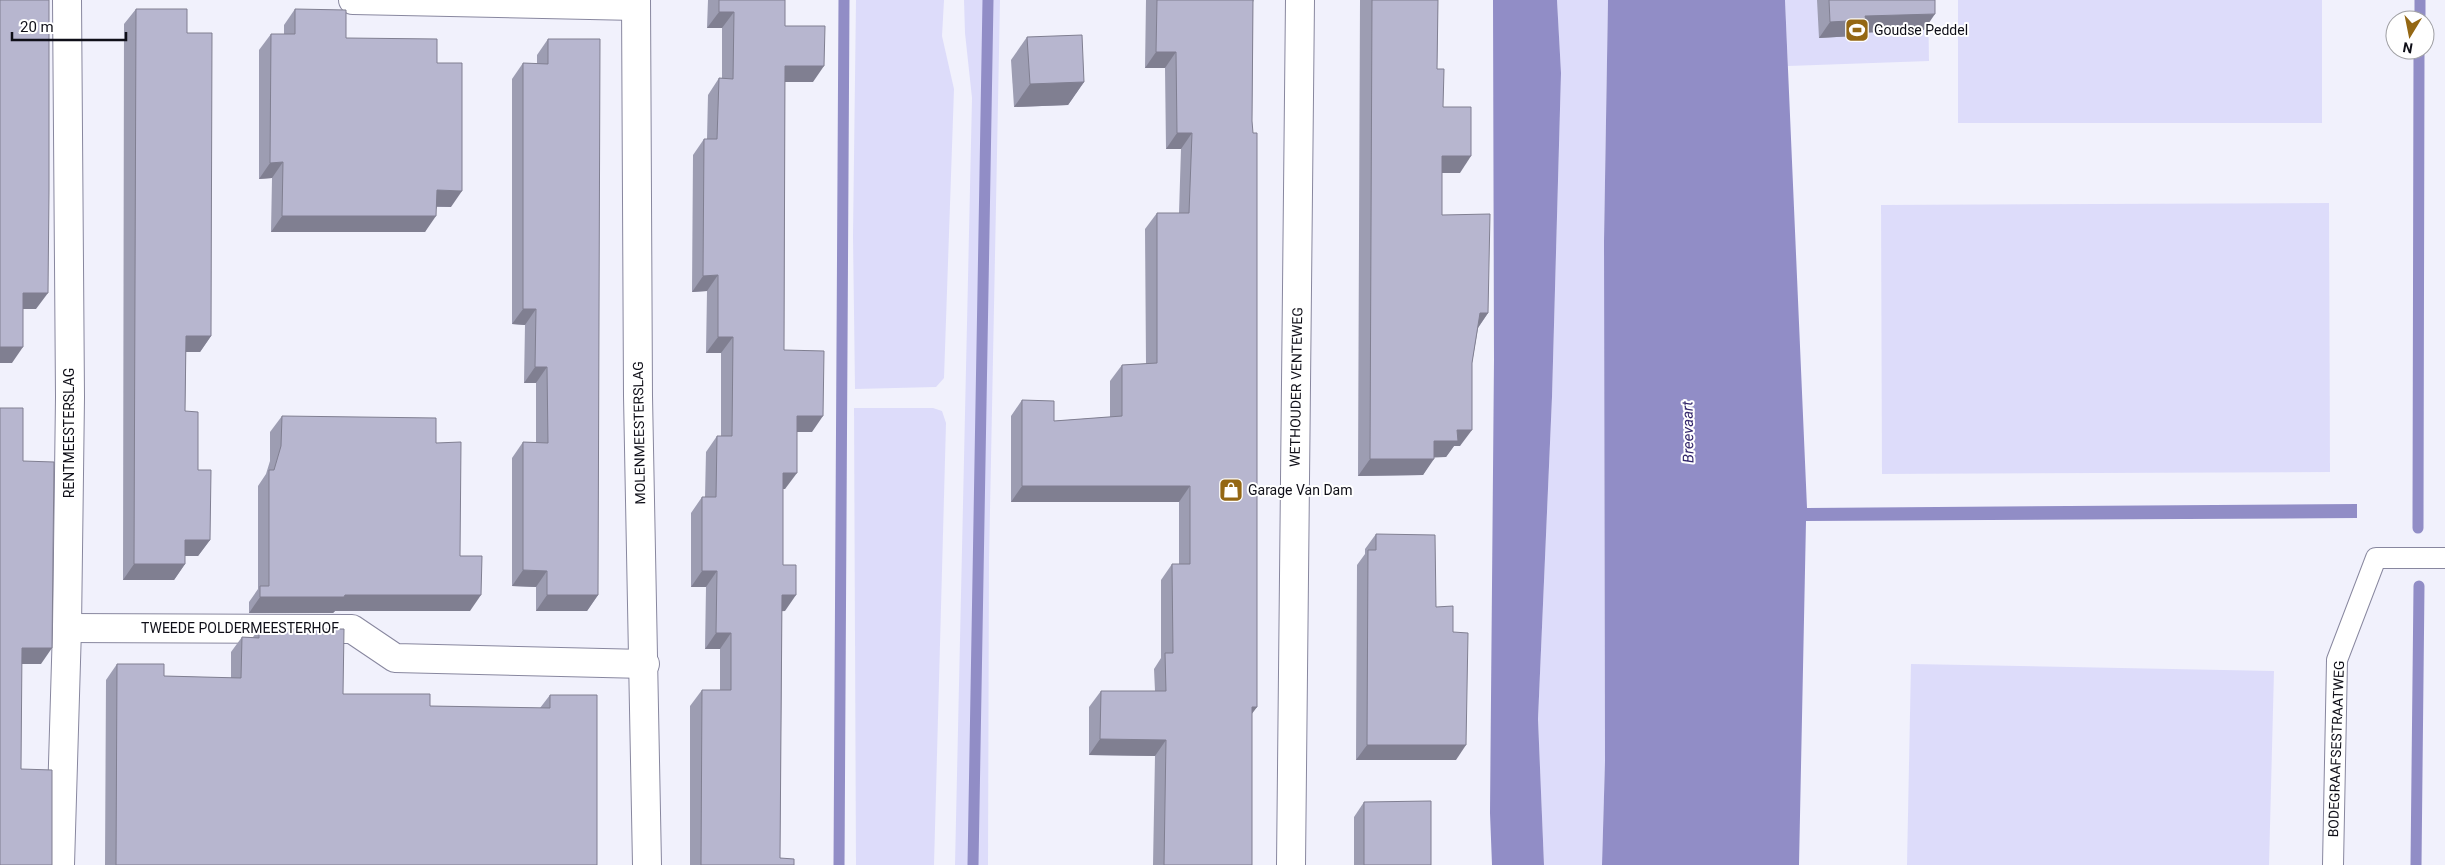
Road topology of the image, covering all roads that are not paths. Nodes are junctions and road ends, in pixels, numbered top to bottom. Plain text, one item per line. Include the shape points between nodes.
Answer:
1 (67, 0) edge
2 (353, 0) edge
3 (1300, 0) edge
4 (636, 3) edge
5 (2445, 558) edge
6 (68, 628) junction
7 (645, 664) junction
8 (60, 865) edge
9 (647, 865) edge
10 (1291, 865) edge
11 (2333, 865) edge

1 - 6 street, RENTMEESTERSLAG
2 - 4 street
3 - 10 street, WETHOUDER VENTEWEG
4 - 7 street, MOLENMEESTERSLAG via 638,396
5 - 11 lane, BODEGRAAFSESTRAATWEG via 2376,558 2337,660
6 - 7 street, TWEEDE POLDERMEESTERHOF via 352,629 395,658
6 - 8 street, RENTMEESTERSLAG
7 - 9 street, MOLENMEESTERSLAG

